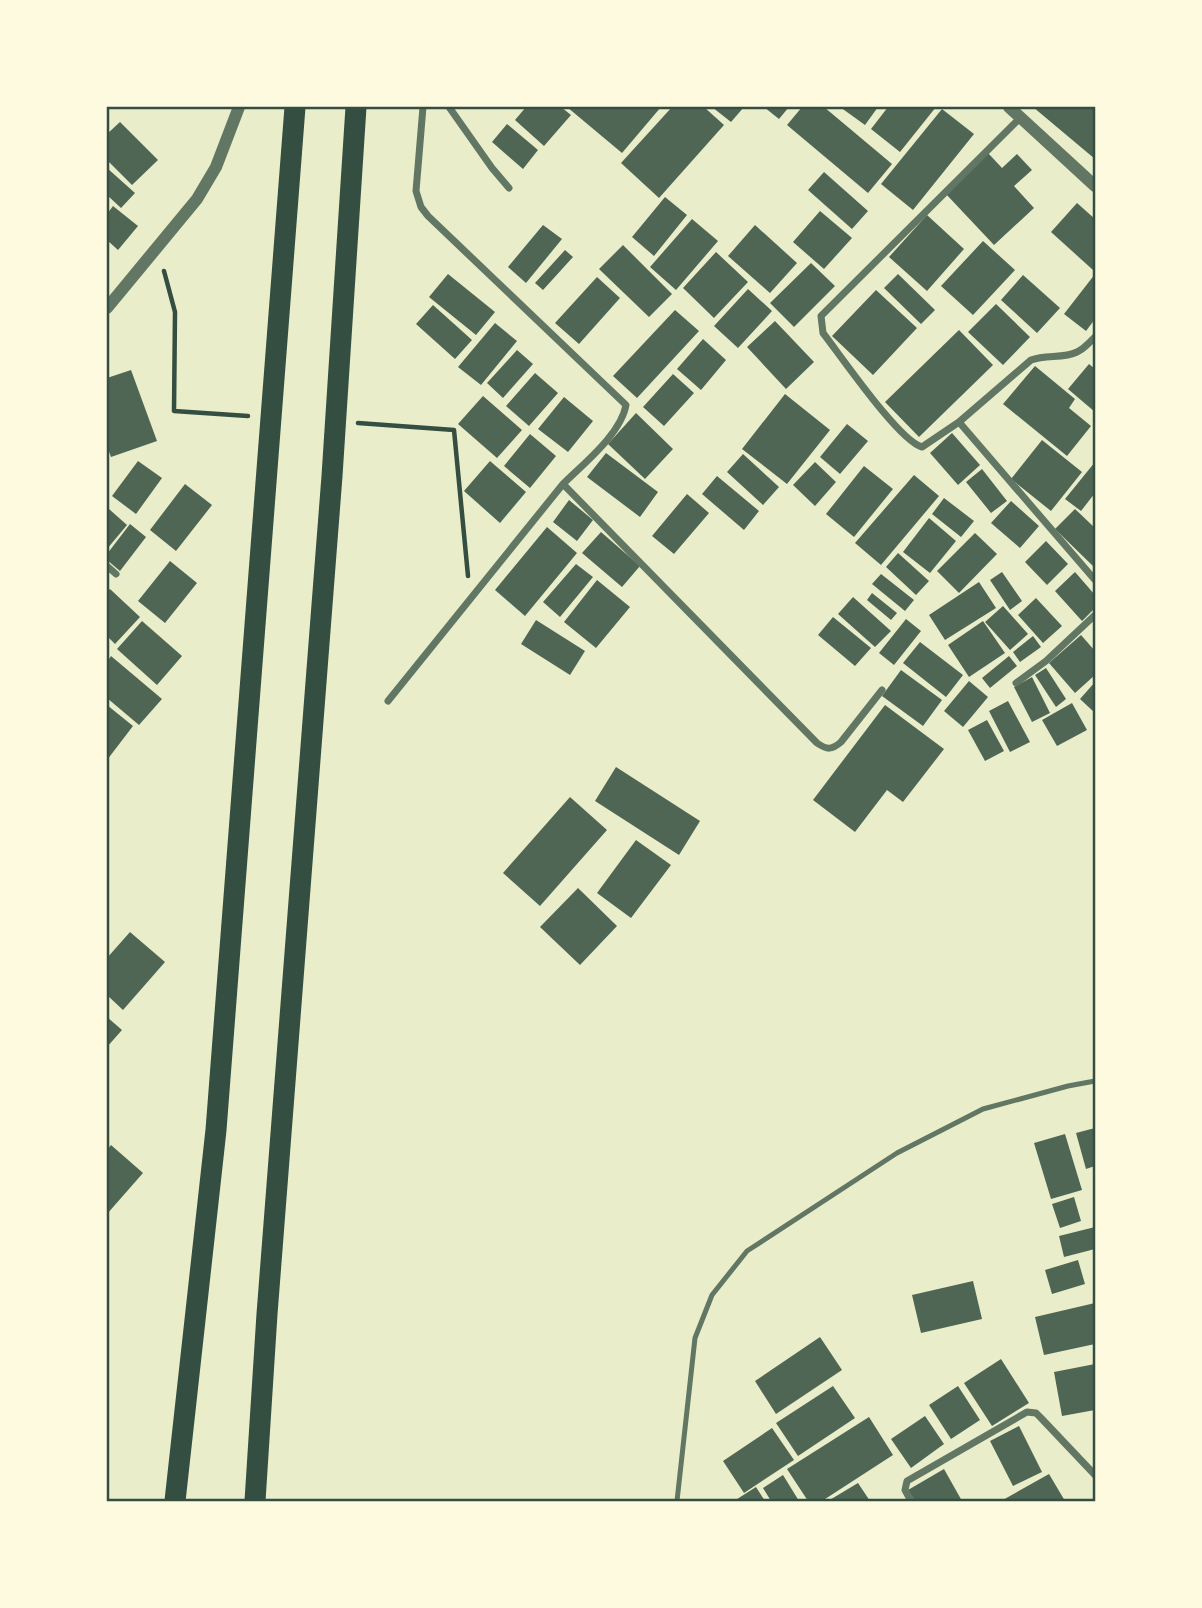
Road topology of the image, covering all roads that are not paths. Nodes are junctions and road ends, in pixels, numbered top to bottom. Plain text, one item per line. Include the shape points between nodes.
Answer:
1 (239, 107) edge
2 (295, 107) edge
3 (356, 107) edge
4 (424, 107) edge
5 (449, 107) edge
6 (1009, 107) edge
7 (1021, 117) junction
8 (1095, 186) edge
9 (509, 188) dead end
10 (107, 308) edge
11 (1095, 337) edge
12 (959, 422) junction
13 (563, 484) junction
14 (107, 566) edge
15 (116, 574) dead end
16 (1095, 580) edge
17 (1095, 615) edge
18 (1016, 683) dead end
19 (882, 690) dead end
20 (388, 701) dead end
21 (1095, 1081) edge
22 (1095, 1475) edge
23 (175, 1501) edge
24 (255, 1501) edge
25 (677, 1501) edge
26 (911, 1501) edge

1 - 10 street via 216,167 197,199
2 - 23 highway via 216,1130
3 - 24 highway
4 - 13 street via 416,191 421,207 626,405 616,429
5 - 9 street
6 - 7 street
7 - 8 street
7 - 12 street via 821,316 823,333 914,445 922,447
11 - 12 street via 1078,352 1031,360
12 - 16 street
13 - 19 street via 817,744 833,748 841,742
13 - 20 street
14 - 15 street
17 - 18 street via 1046,662
21 - 25 lane via 983,1109 897,1153 747,1251 712,1295 695,1338
22 - 26 street via 1036,1413 1027,1412 907,1481 904,1486

